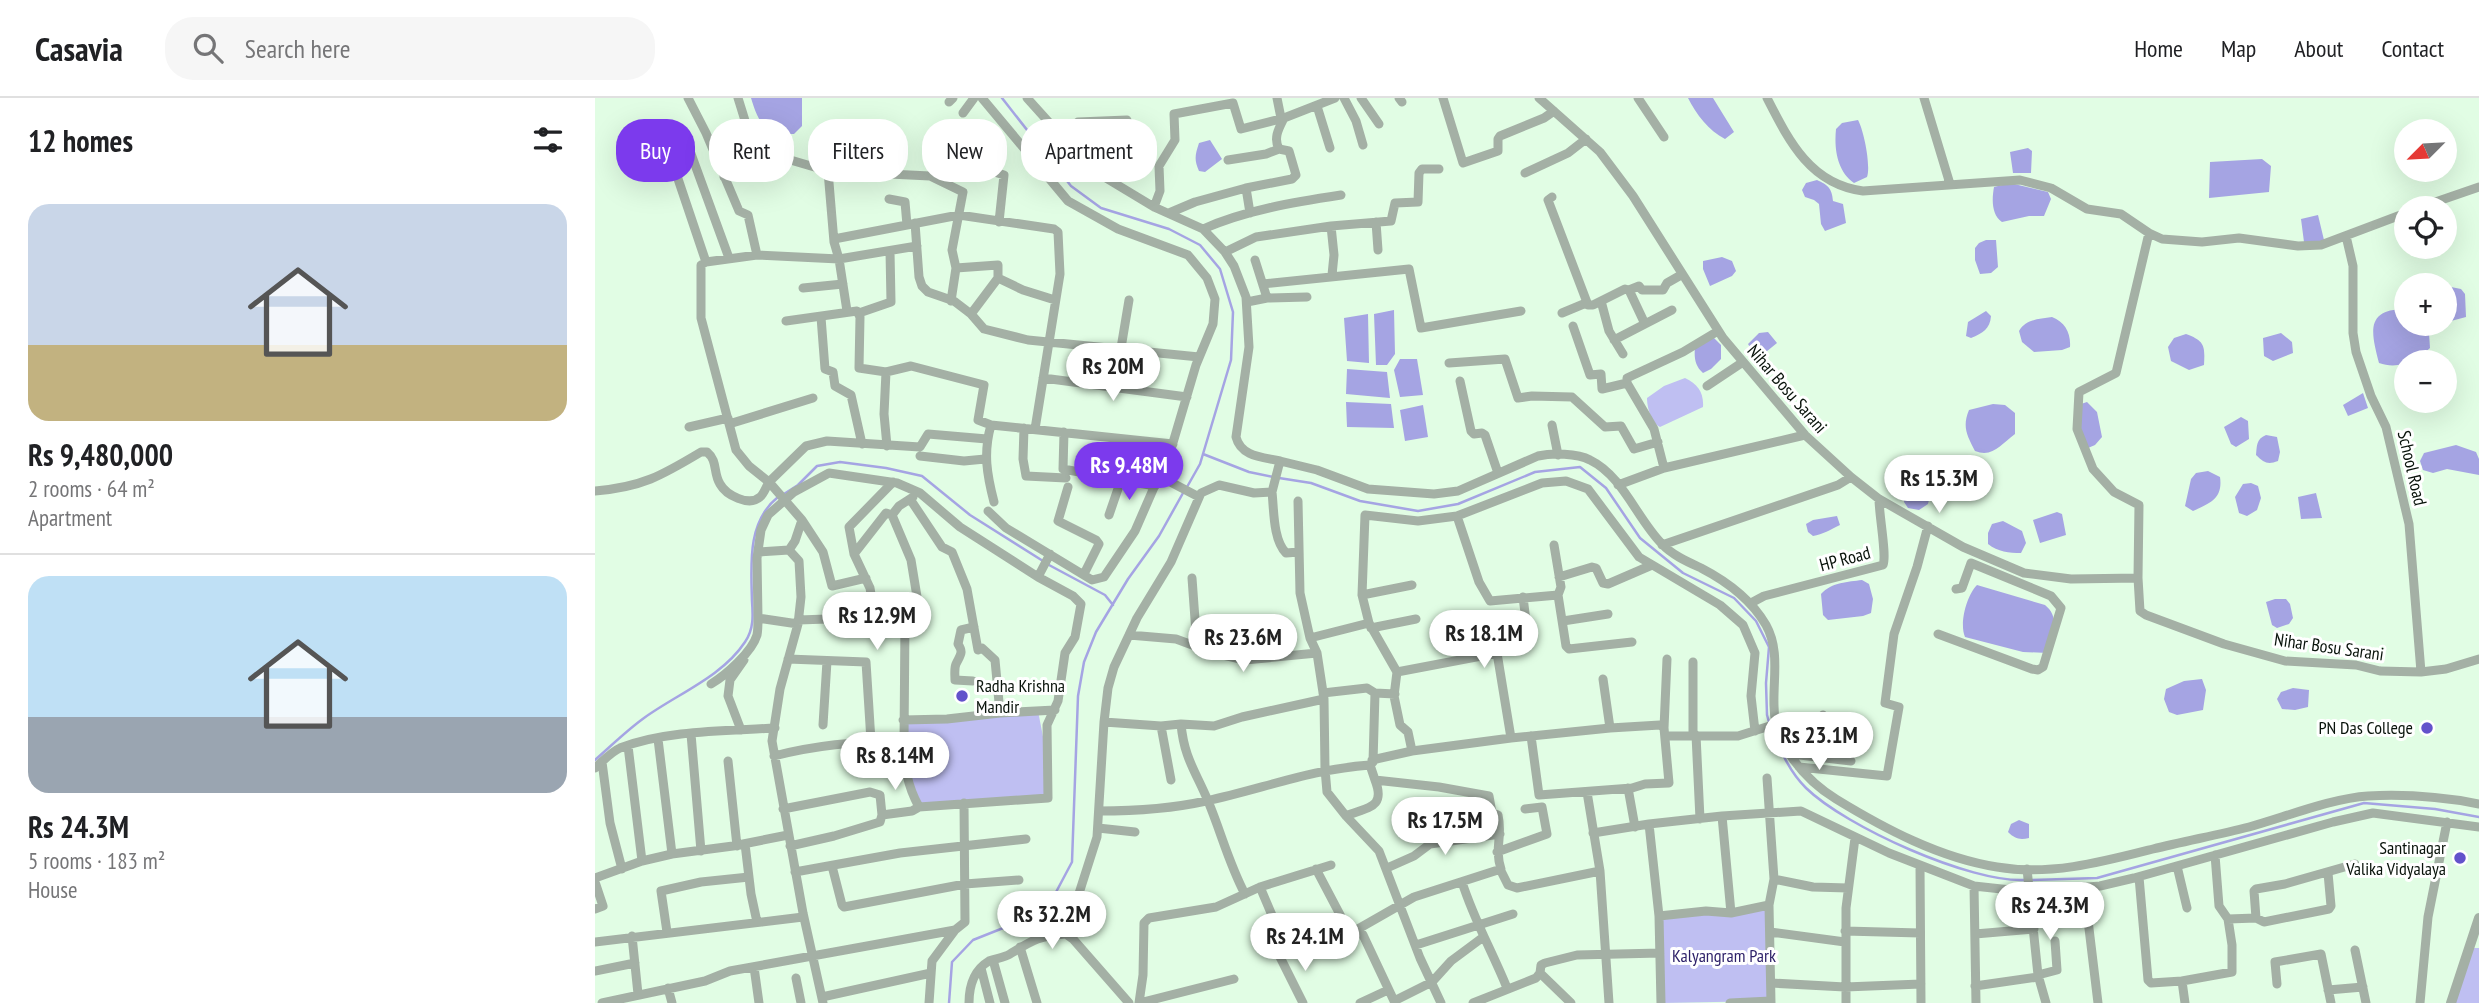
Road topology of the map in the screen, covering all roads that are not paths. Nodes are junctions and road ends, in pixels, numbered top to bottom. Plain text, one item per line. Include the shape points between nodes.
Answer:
1 (688, 98) edge
2 (738, 98) edge
3 (974, 98) edge
4 (982, 98) edge
5 (1277, 98) edge
6 (1335, 98) edge
7 (1343, 98) edge
8 (1361, 98) edge
9 (1443, 98) edge
10 (1638, 98) edge
11 (1767, 98) edge
12 (1924, 98) edge
13 (1029, 99) edge
14 (1541, 99) edge
15 (1317, 106) junction
16 (1554, 111) junction
17 (963, 113) dead end
18 (1283, 118) junction
19 (745, 119) edge
20 (1047, 119) edge
21 (1379, 124) dead end
22 (1664, 137) dead end
23 (1587, 139) junction
24 (709, 144) edge
25 (1363, 145) dead end
26 (1330, 148) dead end
27 (1279, 149) junction
28 (1228, 160) dead end
29 (695, 165) edge
30 (1439, 169) dead end
31 (1525, 173) dead end
32 (908, 175) edge
33 (679, 182) edge
34 (726, 182) edge
35 (829, 182) edge
36 (1003, 182) edge
37 (1113, 182) edge
38 (1950, 184) junction
39 (2479, 187) edge
40 (1246, 188) junction
41 (1341, 195) dead end
42 (2453, 196) edge
43 (1552, 197) dead end
44 (889, 199) dead end
45 (1154, 207) junction
46 (1169, 213) junction
47 (1250, 213) junction
48 (959, 215) junction
49 (2394, 217) edge
50 (999, 222) junction
51 (1376, 222) junction
52 (911, 224) junction
53 (1331, 226) junction
54 (1203, 229) junction
55 (2149, 233) junction
56 (2346, 236) junction
57 (834, 239) junction
58 (917, 246) junction
59 (1378, 250) dead end
60 (890, 251) junction
61 (1225, 252) junction
62 (757, 255) junction
63 (729, 258) junction
64 (839, 259) junction
65 (1255, 260) dead end
66 (706, 261) junction
67 (956, 268) junction
68 (1332, 275) junction
69 (1681, 275) junction
70 (998, 278) junction
71 (843, 284) junction
72 (1263, 284) junction
73 (803, 288) dead end
74 (1629, 290) junction
75 (1307, 296) dead end
76 (1267, 298) junction
77 (1055, 300) junction
78 (1129, 300) dead end
79 (951, 301) junction
80 (1601, 301) junction
81 (1247, 302) junction
82 (1586, 303) junction
83 (1672, 310) dead end
84 (847, 311) junction
85 (1521, 311) dead end
86 (859, 313) junction
87 (1562, 313) dead end
88 (971, 314) junction
89 (821, 317) junction
90 (786, 321) dead end
91 (1645, 324) junction
92 (1573, 326) dead end
93 (1718, 331) junction
94 (1614, 340) junction
95 (1049, 342) junction
96 (1121, 348) junction
97 (1623, 354) dead end
98 (1199, 357) junction
99 (1743, 362) junction
100 (1449, 363) dead end
101 (886, 372) junction
102 (1043, 377) junction
103 (1460, 382) dead end
104 (1627, 383) junction
105 (1707, 386) dead end
106 (1187, 397) junction
107 (813, 398) dead end
108 (728, 421) junction
109 (991, 425) junction
110 (1552, 425) dead end
111 (689, 427) dead end
112 (1024, 428) junction
113 (1035, 429) junction
114 (1064, 432) junction
115 (1805, 435) junction
116 (987, 439) junction
117 (1658, 442) junction
118 (1173, 443) junction
119 (862, 444) junction
120 (887, 446) junction
121 (1558, 455) junction
122 (920, 456) dead end
123 (985, 459) junction
124 (1280, 461) junction
125 (1664, 468) junction
126 (1498, 473) junction
127 (1159, 476) junction
128 (1851, 477) junction
129 (1121, 480) junction
130 (769, 482) junction
131 (893, 482) junction
132 (1618, 485) junction
133 (1155, 486) junction
134 (1273, 488) junction
135 (595, 491) edge
136 (920, 493) junction
137 (1195, 496) junction
138 (909, 499) junction
139 (1879, 499) junction
140 (1298, 500) dead end
141 (784, 502) junction
142 (995, 502) dead end
143 (988, 511) dead end
144 (1109, 514) dead end
145 (892, 515) junction
146 (1457, 516) junction
147 (802, 520) junction
148 (1928, 526) junction
149 (1554, 545) dead end
150 (1662, 545) junction
151 (789, 550) junction
152 (759, 552) junction
153 (1299, 552) junction
154 (854, 554) junction
155 (1047, 560) junction
156 (1652, 565) junction
157 (1084, 574) junction
158 (1559, 577) junction
159 (866, 578) junction
160 (1038, 578) junction
161 (1192, 578) dead end
162 (2138, 578) junction
163 (1412, 585) dead end
164 (1956, 589) dead end
165 (1362, 595) junction
166 (1558, 595) junction
167 (1523, 597) junction
168 (1751, 603) junction
169 (1608, 614) dead end
170 (758, 618) junction
171 (875, 618) junction
172 (1416, 619) dead end
173 (905, 620) junction
174 (1563, 621) junction
175 (798, 622) junction
176 (1370, 625) junction
177 (974, 628) junction
178 (1938, 634) dead end
179 (1129, 635) junction
180 (1310, 638) junction
181 (759, 639) dead end
182 (1632, 642) dead end
183 (1529, 645) dead end
184 (1197, 647) junction
185 (1317, 653) junction
186 (788, 659) junction
187 (1667, 659) dead end
188 (2479, 659) edge
189 (828, 661) junction
190 (1693, 662) dead end
191 (1397, 672) junction
192 (2421, 672) junction
193 (1603, 679) dead end
194 (972, 681) dead end
195 (711, 684) dead end
196 (1374, 693) junction
197 (1395, 694) junction
198 (1324, 696) junction
199 (1055, 710) junction
200 (1000, 713) junction
201 (1823, 715) dead end
202 (903, 720) junction
203 (1104, 722) junction
204 (1181, 724) junction
205 (823, 725) dead end
206 (1775, 725) junction
207 (1161, 726) junction
208 (775, 728) junction
209 (1610, 728) junction
210 (741, 730) junction
211 (1758, 730) junction
212 (1664, 732) junction
213 (691, 734) junction
214 (1695, 735) junction
215 (1531, 736) junction
216 (1511, 738) junction
217 (658, 739) junction
218 (871, 741) junction
219 (904, 741) junction
220 (628, 746) junction
221 (1412, 751) junction
222 (1791, 754) junction
223 (774, 756) junction
224 (1819, 757) junction
225 (728, 761) dead end
226 (1851, 761) dead end
227 (1371, 763) junction
228 (599, 765) edge
229 (1799, 767) junction
230 (1325, 769) junction
231 (1767, 778) dead end
232 (1171, 780) dead end
233 (1374, 780) junction
234 (1628, 788) junction
235 (1587, 792) junction
236 (1208, 801) junction
237 (964, 803) junction
238 (2479, 804) edge
239 (919, 807) junction
240 (783, 809) junction
241 (1525, 809) dead end
242 (1098, 811) junction
243 (1769, 812) junction
244 (882, 815) junction
245 (1346, 816) junction
246 (1722, 816) junction
247 (1700, 819) junction
248 (2447, 821) junction
249 (1649, 824) junction
250 (1635, 827) junction
251 (2479, 827) edge
252 (1098, 828) junction
253 (1135, 832) dead end
254 (1593, 833) junction
255 (1500, 834) junction
256 (788, 835) junction
257 (1855, 838) junction
258 (1026, 839) dead end
259 (741, 845) junction
260 (964, 845) junction
261 (790, 846) junction
262 (701, 851) junction
263 (1497, 852) junction
264 (672, 854) junction
265 (2215, 855) junction
266 (642, 861) junction
267 (2354, 864) dead end
268 (1331, 865) dead end
269 (832, 866) junction
270 (1920, 866) junction
271 (2177, 866) junction
272 (1387, 868) junction
273 (622, 869) junction
274 (1316, 869) junction
275 (1501, 871) junction
276 (1600, 871) junction
277 (795, 872) junction
278 (2327, 873) junction
279 (749, 877) junction
280 (2139, 877) junction
281 (1774, 879) junction
282 (595, 880) edge
283 (1019, 880) dead end
284 (2028, 881) junction
285 (1462, 882) junction
286 (965, 884) junction
287 (1974, 886) junction
288 (1260, 887) junction
289 (2084, 887) junction
290 (1848, 888) junction
291 (1245, 894) junction
292 (1401, 904) junction
293 (1769, 905) junction
294 (2187, 908) dead end
295 (595, 909) edge
296 (1731, 913) junction
297 (1513, 914) dead end
298 (1659, 916) junction
299 (803, 917) junction
300 (2256, 918) junction
301 (2479, 918) edge
302 (2228, 919) junction
303 (757, 922) junction
304 (1477, 925) junction
305 (1358, 929) junction
306 (2033, 929) junction
307 (955, 930) junction
308 (1845, 931) junction
309 (667, 932) junction
310 (1770, 932) junction
311 (1920, 933) junction
312 (1066, 934) junction
313 (1975, 934) junction
314 (632, 936) junction
315 (1482, 938) junction
316 (2055, 941) dead end
317 (595, 942) edge
318 (1845, 942) junction
319 (1416, 946) junction
320 (1020, 947) junction
321 (2355, 950) dead end
322 (1660, 953) junction
323 (1605, 955) junction
324 (812, 957) junction
325 (993, 960) junction
326 (635, 964) junction
327 (754, 967) junction
328 (981, 968) junction
329 (595, 971) edge
330 (931, 973) junction
331 (1540, 973) junction
332 (2038, 976) junction
333 (796, 978) dead end
334 (1234, 979) dead end
335 (2182, 981) junction
336 (1432, 982) junction
337 (1771, 983) junction
338 (1921, 984) junction
339 (2277, 984) dead end
340 (1845, 986) junction
341 (1975, 986) junction
342 (2363, 987) junction
343 (668, 988) junction
344 (1507, 988) junction
345 (1388, 990) junction
346 (2328, 990) junction
347 (638, 994) junction
348 (823, 1000) edge
349 (1394, 1002) edge
350 (1771, 1002) edge
351 (602, 1003) edge
352 (672, 1003) edge
353 (759, 1003) edge
354 (801, 1003) edge
355 (929, 1003) edge
356 (969, 1003) edge
357 (990, 1003) edge
358 (1005, 1003) edge
359 (1037, 1003) edge
360 (1129, 1003) edge
361 (1303, 1003) edge
362 (1360, 1003) edge
363 (1441, 1003) edge
364 (1473, 1003) edge
365 (1571, 1003) edge
366 (1609, 1003) edge
367 (1661, 1003) edge
368 (1730, 1003) edge
369 (1846, 1003) edge
370 (1921, 1003) edge
371 (1976, 1003) edge
372 (2046, 1003) edge
373 (2098, 1003) edge
374 (2185, 1003) edge
375 (2331, 1003) edge
376 (2366, 1003) edge
377 (2420, 1003) edge
378 (2451, 1003) edge

1 - 24 street
2 - 19 street
3 - 17 street
4 - 98 street via 1067,201 1118,229 1196,262 1215,299 1213,324
5 - 18 street
6 - 15 street
7 - 25 street
8 - 21 street
9 - 16 street via 1463,163 1498,150 1500,136
10 - 22 street
11 - 38 street via 1800,154 1842,188 1863,191
12 - 38 street
13 - 20 street
14 - 16 street, Nihar Bosu Sarani
15 - 18 street
15 - 26 street
16 - 23 street, Nihar Bosu Sarani
18 - 27 street via 1277,131
18 - 45 street via 1241,129 1233,103 1174,114 1175,140 1159,166 1160,191
23 - 31 street
23 - 69 street, Nihar Bosu Sarani via 1633,195
27 - 28 street
27 - 40 street via 1289,151 1294,177
29 - 63 street
30 - 51 street via 1419,173 1418,202 1395,203 1391,221
32 - 48 street via 930,176 963,192
33 - 66 street
34 - 62 street via 739,211 748,215
35 - 57 street
36 - 50 street
37 - 45 street
38 - 55 street via 2015,180 2039,184 2087,209 2122,214
39 - 42 street
40 - 46 street
40 - 47 street
41 - 47 street
43 - 82 street via 1548,200
44 - 52 street via 905,202
45 - 46 street
46 - 54 street
47 - 54 street
48 - 50 street
48 - 52 street
48 - 67 street via 953,250
49 - 56 street
50 - 77 street via 1058,232 1060,274
51 - 53 street
51 - 59 street
52 - 57 street
52 - 58 street
53 - 61 street via 1256,237
53 - 68 street
54 - 61 street
55 - 56 street via 2162,239 2239,239 2306,247
55 - 162 street via 2116,373 2079,392 2077,429 2102,481 2139,505
56 - 192 street, School Road via 2353,265 2356,352 2386,427 2409,524
57 - 64 street
58 - 60 street
58 - 79 street via 922,286
60 - 64 street
60 - 86 street via 891,302
61 - 81 street via 1239,274
62 - 63 street
62 - 64 street
63 - 66 street
64 - 71 street
65 - 72 street
66 - 108 street via 699,271 701,318
67 - 70 street via 999,265
67 - 79 street
68 - 72 street
68 - 85 street via 1409,269 1421,328
69 - 74 street via 1663,290 1639,286
69 - 93 street, Nihar Bosu Sarani
70 - 77 street
70 - 88 street
71 - 73 street
71 - 84 street
72 - 76 street
74 - 80 street
74 - 91 street
75 - 76 street
76 - 81 street
77 - 95 street
78 - 96 street
79 - 88 street
80 - 82 street via 1590,306
80 - 94 street
81 - 124 street via 1249,348 1237,437 1247,453
82 - 87 street
83 - 91 street
84 - 86 street
84 - 89 street
86 - 101 street via 859,368
88 - 95 street via 984,329
89 - 90 street
89 - 119 street via 825,369 833,373 835,386 851,395
91 - 94 street
92 - 104 street via 1590,375 1601,375 1602,389
93 - 99 street, Nihar Bosu Sarani
93 - 104 street via 1627,377
94 - 97 street
95 - 96 street
95 - 102 street
96 - 98 street
98 - 106 street
99 - 105 street
99 - 115 street, Nihar Bosu Sarani
100 - 117 street via 1505,359 1518,398 1572,397 1605,427 1621,426 1635,449
101 - 109 street via 911,366 985,385 978,420
101 - 120 street
102 - 106 street
102 - 113 street
103 - 126 street via 1471,431 1485,435
104 - 117 street
106 - 118 street
107 - 108 street
108 - 111 street
108 - 130 street via 736,450
109 - 112 street
109 - 116 street
110 - 121 street
112 - 113 street
112 - 157 street via 1026,475 1067,483 1058,521 1099,544
113 - 114 street
114 - 118 street
114 - 129 street via 1063,469
115 - 125 street
115 - 128 street, Nihar Bosu Sarani
116 - 120 street via 928,434 920,447
116 - 123 street
117 - 125 street
118 - 127 street
119 - 120 street
119 - 130 street via 827,441 806,446
121 - 126 street via 1538,456
121 - 132 street via 1593,461
122 - 123 street
123 - 142 street
124 - 126 street via 1368,489 1403,493 1458,491
124 - 134 street
125 - 132 street
127 - 133 street
127 - 137 street
128 - 139 street, Nihar Bosu Sarani
128 - 150 street
129 - 133 street
129 - 144 street
130 - 135 street via 757,499 735,497 719,483 712,456 701,452 643,484
130 - 141 street
131 - 136 street
131 - 141 street via 829,473 807,483
131 - 154 street via 849,527
132 - 150 street
133 - 157 street via 1135,531 1104,578 1093,580
134 - 137 street via 1254,493 1220,485
134 - 153 street via 1282,549
136 - 138 street
136 - 160 street via 960,527
137 - 179 street via 1171,562
138 - 145 street
138 - 177 street via 942,547 952,552 967,589
139 - 148 street, Nihar Bosu Sarani
139 - 168 street, HP Road via 1883,565
140 - 153 street
141 - 147 street
141 - 152 street via 768,515
143 - 155 street
145 - 154 street via 885,513
145 - 173 street via 911,560 921,611 918,617
146 - 156 street via 1542,483 1574,483 1591,492 1636,555
146 - 165 street via 1418,521 1365,515
146 - 167 street via 1488,599
147 - 151 street
147 - 159 street via 823,552 832,586
148 - 162 street, Nihar Bosu Sarani via 1963,547 2032,575
148 - 229 street via 1892,641 1885,703 1899,707 1887,776
149 - 158 street
150 - 168 street via 1730,584
151 - 152 street
151 - 175 street via 799,561
152 - 170 street
153 - 180 street via 1301,603
154 - 159 street
155 - 157 street
155 - 160 street
156 - 158 street via 1608,584 1602,583 1592,567
156 - 211 street via 1720,605 1743,625 1755,653 1751,696
158 - 166 street
159 - 171 street
160 - 199 street via 1081,604 1076,637 1065,653
161 - 184 street
162 - 192 street, Nihar Bosu Sarani via 2140,611 2224,644 2285,661
163 - 165 street
164 - 178 street via 1962,588 1971,563 2052,596 2061,608 2043,667 2038,670
165 - 176 street
166 - 167 street
166 - 174 street
167 - 183 street
168 - 206 street via 1774,646
169 - 174 street
170 - 175 street
170 - 195 street via 754,640 737,663
171 - 173 street
171 - 175 street
172 - 176 street
173 - 202 street
174 - 182 street via 1569,649
175 - 186 street
176 - 180 street
176 - 191 street
177 - 194 street via 961,630 958,644 962,657 955,665 955,680
177 - 200 street via 978,650 982,648 995,660
179 - 184 street via 1176,639
179 - 203 street via 1114,667
180 - 185 street
181 - 210 street via 730,680 728,696
184 - 185 street via 1245,660
185 - 198 street
186 - 189 street
186 - 208 street
187 - 212 street
188 - 192 street, Nihar Bosu Sarani
189 - 205 street
189 - 218 street via 866,662
190 - 214 street
191 - 197 street
191 - 216 street via 1496,653
193 - 209 street
196 - 197 street
196 - 198 street via 1367,688
196 - 227 street
197 - 221 street via 1400,725 1408,732
198 - 204 street via 1214,726
198 - 230 street
199 - 200 street
199 - 237 street via 1047,725 1048,797
200 - 202 street
201 - 224 street
202 - 219 street
203 - 207 street
203 - 242 street
204 - 207 street
204 - 236 street via 1183,747
206 - 211 street
206 - 222 street
207 - 232 street
208 - 210 street
208 - 223 street
209 - 212 street via 1655,724
209 - 215 street
210 - 213 street
211 - 214 street via 1738,736
212 - 214 street
212 - 234 street via 1669,783
213 - 217 street
213 - 262 street
214 - 247 street
215 - 216 street
215 - 235 street via 1539,795
216 - 221 street
217 - 220 street
217 - 264 street
218 - 219 street
218 - 223 street
219 - 239 street via 904,764
220 - 228 street
220 - 266 street
221 - 227 street
222 - 224 street
222 - 229 street
223 - 240 street
224 - 226 street
225 - 259 street
227 - 230 street
227 - 233 street
228 - 273 street
229 - 284 street via 1814,785 1836,799 1918,842 1999,867
230 - 236 street
230 - 245 street via 1327,792
231 - 243 street
233 - 245 street via 1379,800
233 - 255 street via 1489,796
234 - 235 street
234 - 250 street
235 - 254 street
236 - 242 street via 1145,811
236 - 291 street
237 - 239 street
237 - 260 street
238 - 284 street via 2432,797 2368,796
239 - 244 street
240 - 244 street via 870,792 880,795
240 - 256 street
241 - 263 street via 1542,807 1546,835
242 - 252 street
243 - 246 street
243 - 257 street via 1806,812
243 - 281 street
244 - 261 street via 878,823
245 - 272 street via 1379,851
246 - 247 street
246 - 296 street
247 - 249 street
248 - 251 street
248 - 265 street via 2373,813
248 - 377 street via 2427,924
249 - 250 street
249 - 298 street
250 - 254 street
252 - 253 street
252 - 312 street
254 - 276 street
255 - 263 street
255 - 272 street via 1430,845
256 - 259 street
256 - 261 street
257 - 270 street
257 - 290 street
258 - 260 street
259 - 262 street
259 - 279 street
260 - 269 street
260 - 286 street
261 - 277 street
262 - 264 street
263 - 275 street
264 - 266 street
265 - 271 street
265 - 302 street via 2218,906
266 - 273 street
267 - 278 street
268 - 274 street
269 - 277 street
269 - 286 street via 844,907
270 - 287 street
270 - 311 street
271 - 280 street
271 - 294 street
272 - 292 street
273 - 282 street
274 - 288 street
274 - 305 street via 1346,926
275 - 276 street via 1508,885 1517,888
275 - 285 street
276 - 323 street
277 - 299 street
278 - 300 street via 2256,889
278 - 300 street via 2329,909 2283,920
279 - 303 street
279 - 309 street via 661,891
280 - 289 street
280 - 335 street via 2148,981
281 - 290 street
281 - 293 street
282 - 295 street via 603,906
283 - 286 street
284 - 287 street
284 - 289 street
284 - 306 street
285 - 292 street
285 - 304 street
286 - 307 street via 965,922
287 - 313 street
288 - 291 street
288 - 361 street via 1288,953 1280,957
289 - 373 street
290 - 308 street
291 - 334 street via 1216,907 1146,920 1139,1003
292 - 305 street
292 - 319 street
293 - 296 street
293 - 310 street
296 - 298 street
297 - 304 street
298 - 322 street
299 - 303 street
299 - 324 street
300 - 302 street
301 - 378 street
302 - 335 street via 2232,972
303 - 309 street
304 - 315 street
304 - 319 street
305 - 345 street
306 - 313 street
306 - 332 street
307 - 324 street
307 - 330 street via 932,961
308 - 311 street
308 - 318 street
309 - 314 street
310 - 318 street
310 - 337 street
311 - 338 street
312 - 320 street via 1030,940
312 - 360 street
313 - 341 street
314 - 317 street
314 - 326 street
315 - 336 street
315 - 344 street
316 - 332 street via 2057,970
318 - 340 street
319 - 336 street
320 - 325 street
320 - 359 street
321 - 342 street
322 - 323 street
322 - 367 street
323 - 331 street via 1577,955 1545,963
323 - 366 street
324 - 327 street
324 - 348 street
325 - 328 street
325 - 358 street
326 - 329 street
326 - 347 street
327 - 343 street
327 - 353 street
328 - 356 street via 969,990
328 - 357 street
330 - 348 street
330 - 355 street
331 - 344 street
331 - 365 street
332 - 341 street
332 - 372 street
333 - 354 street
335 - 374 street
336 - 349 street
336 - 363 street
337 - 340 street
337 - 350 street
338 - 340 street
338 - 370 street
339 - 346 street via 2275,962 2319,954
340 - 369 street
341 - 371 street
342 - 346 street
342 - 376 street
343 - 347 street
343 - 352 street
344 - 364 street
345 - 349 street
345 - 362 street
346 - 375 street
347 - 351 street
350 - 368 street

